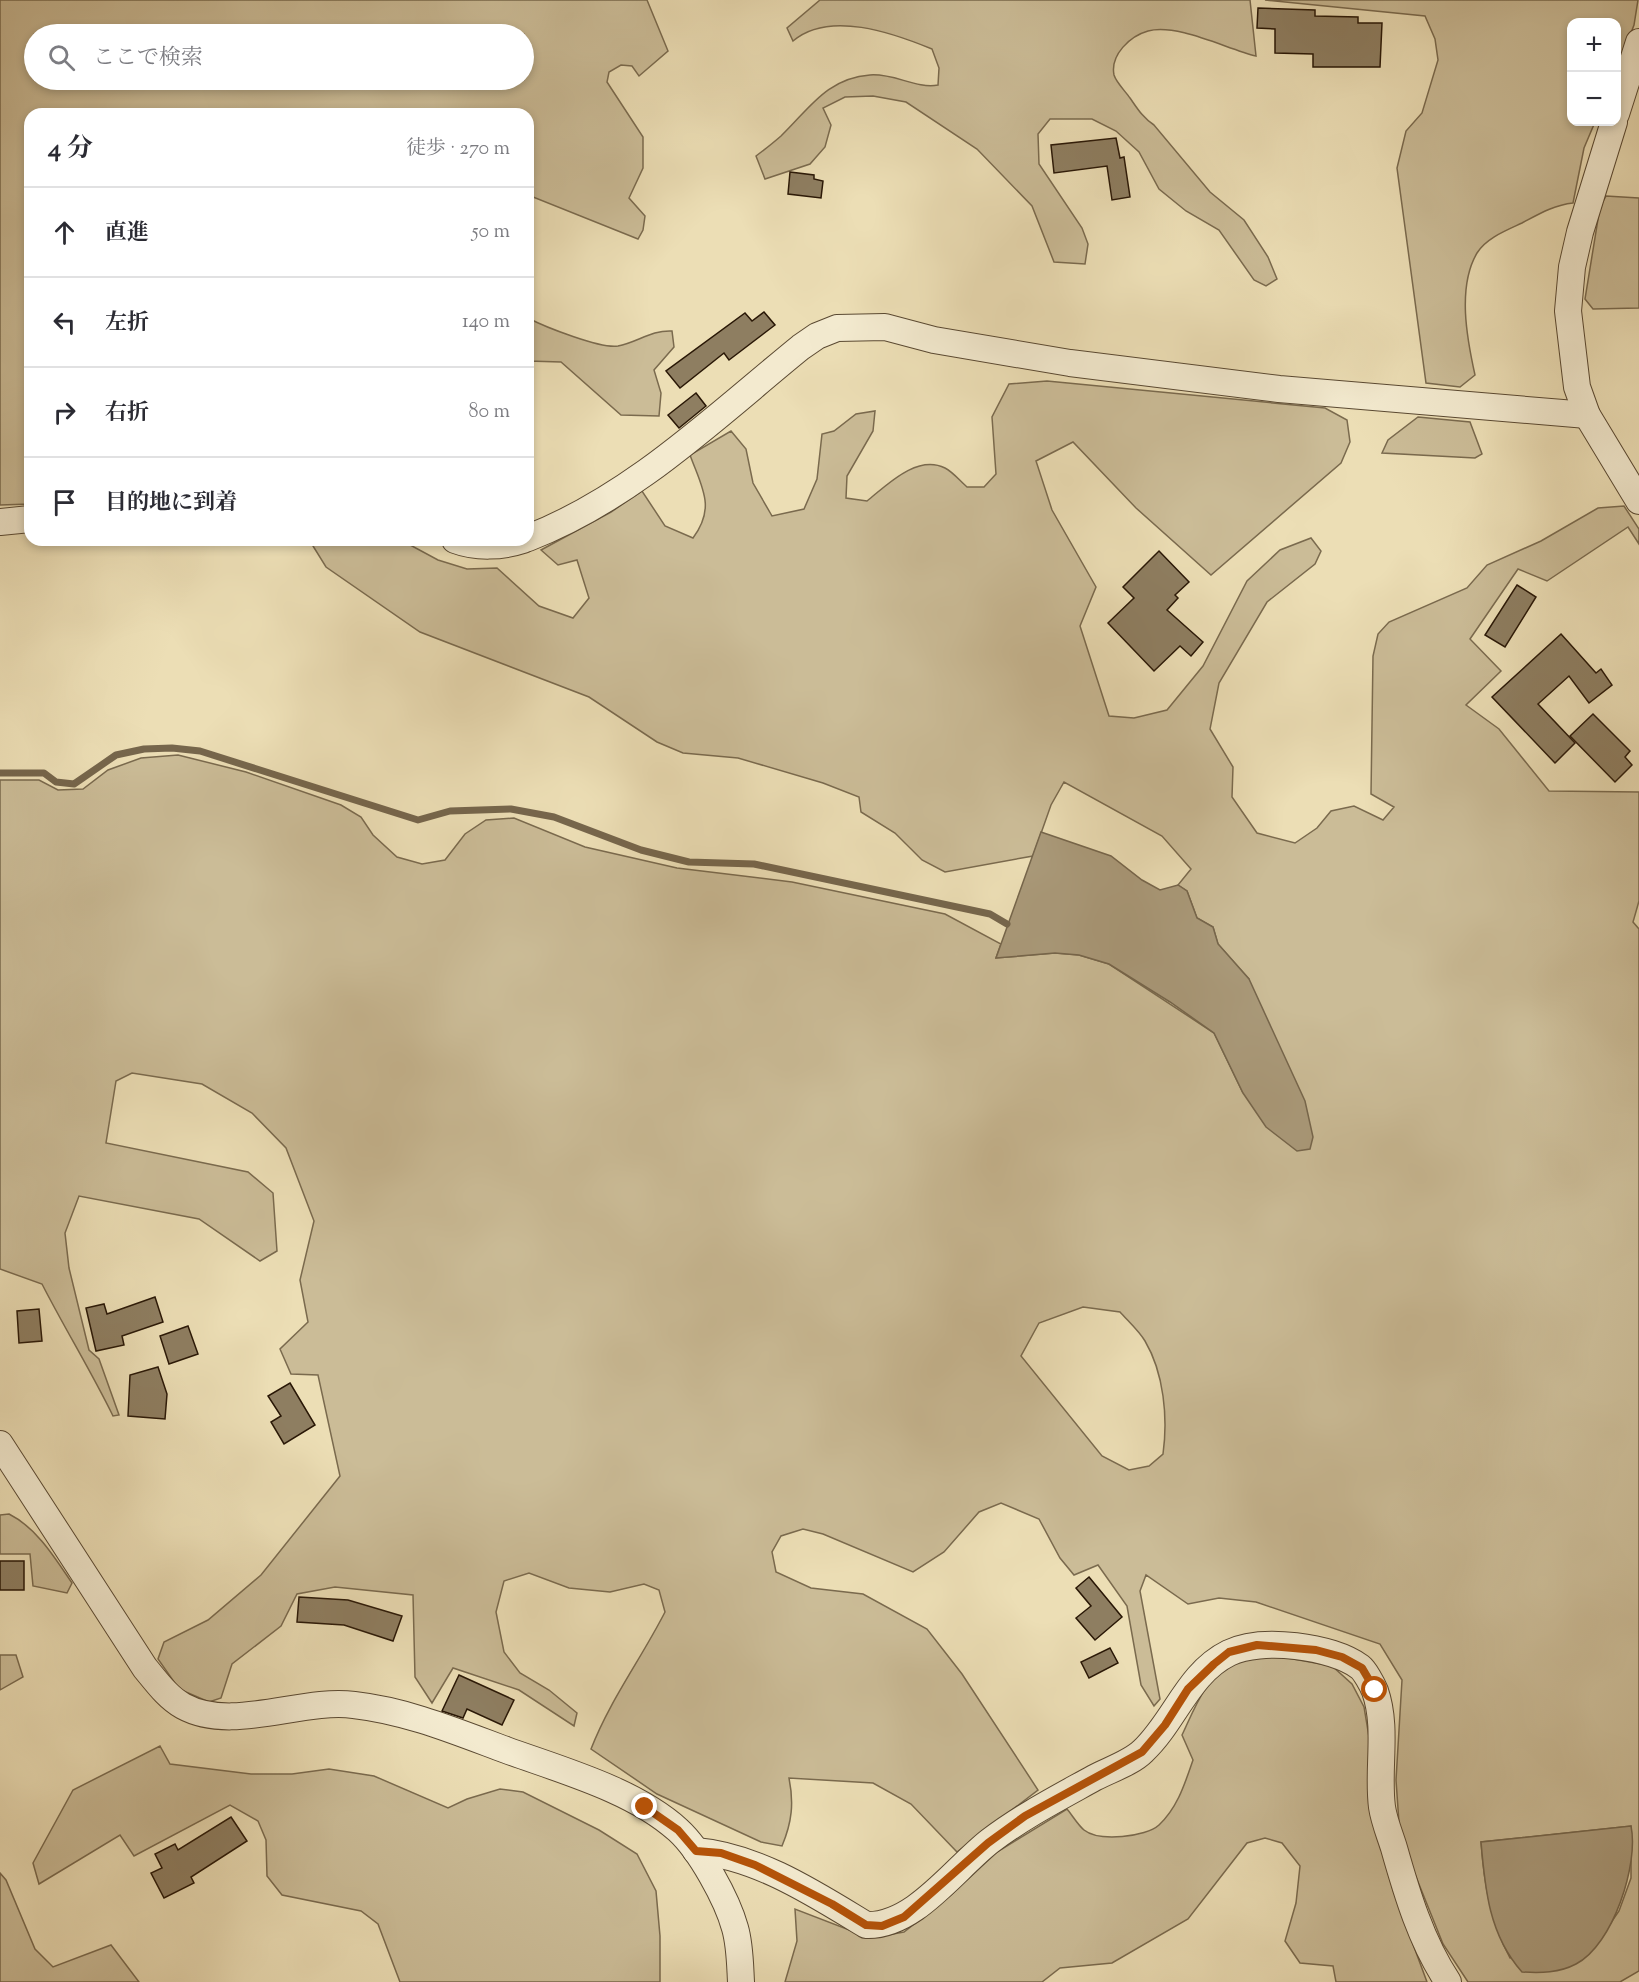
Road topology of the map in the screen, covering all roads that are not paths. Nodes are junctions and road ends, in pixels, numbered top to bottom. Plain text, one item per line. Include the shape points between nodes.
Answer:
1 (1639, 42) edge
2 (1621, 101) edge
3 (1613, 126) edge
4 (1587, 415) junction
5 (1639, 501) edge
6 (24, 520) edge
7 (0, 522) edge
8 (534, 535) edge
9 (0, 1444) edge
10 (696, 1851) junction
11 (741, 1982) edge
12 (1448, 1982) edge

1 - 2 street
3 - 4 street via 1580,232 1569,289 1570,350
4 - 5 street
4 - 8 street via 1279,389 1070,363 934,340 885,327 837,328 801,347 665,457 592,508
6 - 7 street
9 - 10 street via 145,1668 182,1705 200,1713 230,1715 350,1704 428,1720 577,1775 645,1807 678,1830
10 - 11 street via 735,1927
10 - 12 street via 721,1853 755,1865 866,1925 882,1926 904,1917 1025,1816 1142,1752 1188,1689 1229,1652 1257,1645 1316,1650 1362,1668 1375,1690 1382,1730 1382,1808 1418,1923

